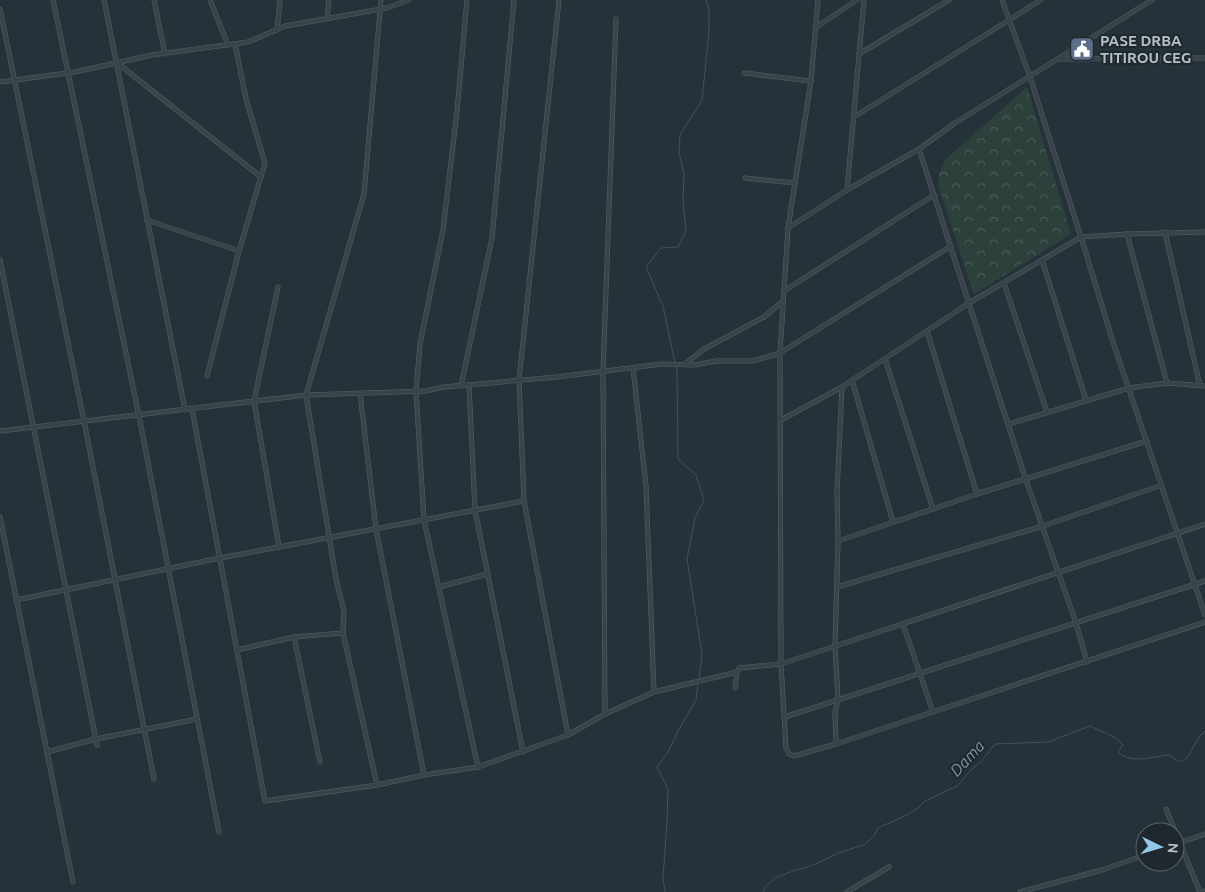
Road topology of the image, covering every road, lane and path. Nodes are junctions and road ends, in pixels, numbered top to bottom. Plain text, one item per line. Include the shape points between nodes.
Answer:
1 (53, 0) edge
2 (104, 0) edge
3 (154, 0) edge
4 (210, 0) edge
5 (280, 0) edge
6 (329, 0) edge
7 (381, 0) edge
8 (409, 0) edge
9 (467, 0) edge
10 (514, 0) edge
11 (559, 0) edge
12 (818, 0) edge
13 (857, 0) edge
14 (864, 0) edge
15 (949, 0) edge
16 (1002, 0) edge
17 (1041, 0) edge
18 (1152, 0) edge
19 (0, 9) edge
20 (380, 9) junction
21 (327, 19) junction
22 (616, 19) dead end
23 (1009, 20) junction
24 (815, 28) junction
25 (277, 30) junction
26 (235, 44) junction
27 (228, 45) junction
28 (165, 54) junction
29 (859, 54) junction
30 (1205, 58) edge
31 (1058, 59) junction
32 (116, 62) junction
33 (68, 72) junction
34 (744, 73) dead end
35 (1030, 77) junction
36 (14, 79) junction
37 (811, 81) junction
38 (0, 82) edge
39 (854, 117) junction
40 (919, 149) junction
41 (261, 177) junction
42 (745, 178) dead end
43 (795, 183) junction
44 (847, 190) junction
45 (934, 196) junction
46 (147, 220) junction
47 (788, 228) junction
48 (1165, 232) junction
49 (1205, 232) edge
50 (1127, 234) junction
51 (1081, 237) junction
52 (951, 246) junction
53 (239, 251) junction
54 (0, 260) edge
55 (1042, 260) junction
56 (1004, 283) junction
57 (278, 288) dead end
58 (784, 291) junction
59 (783, 301) junction
60 (969, 303) junction
61 (927, 331) junction
62 (780, 353) junction
63 (885, 358) junction
64 (685, 364) junction
65 (633, 368) junction
66 (603, 372) junction
67 (207, 376) dead end
68 (519, 380) junction
69 (852, 380) junction
70 (1167, 383) junction
71 (469, 385) junction
72 (462, 386) junction
73 (1202, 386) edge
74 (842, 387) junction
75 (1129, 388) junction
76 (416, 391) junction
77 (360, 393) junction
78 (306, 395) junction
79 (1086, 400) junction
80 (254, 401) junction
81 (192, 409) junction
82 (185, 410) junction
83 (1047, 412) junction
84 (139, 416) junction
85 (781, 420) junction
86 (84, 421) junction
87 (1008, 424) junction
88 (33, 428) junction
89 (0, 431) edge
90 (1147, 441) junction
91 (1026, 480) junction
92 (1162, 485) junction
93 (977, 494) junction
94 (524, 501) junction
95 (933, 509) junction
96 (475, 510) junction
97 (0, 517) edge
98 (424, 520) junction
99 (893, 522) junction
100 (1205, 524) edge
101 (1043, 526) junction
102 (376, 529) junction
103 (1178, 533) junction
104 (329, 538) junction
105 (838, 541) junction
106 (279, 547) junction
107 (220, 558) junction
108 (168, 569) junction
109 (1058, 573) junction
110 (488, 574) junction
111 (115, 580) junction
112 (1205, 581) edge
113 (1194, 584) junction
114 (439, 586) junction
115 (837, 587) junction
116 (66, 590) junction
117 (16, 600) junction
118 (1205, 615) edge
119 (1205, 622) edge
120 (1076, 623) junction
121 (903, 624) junction
122 (343, 633) junction
123 (294, 637) junction
124 (835, 646) junction
125 (237, 650) junction
126 (1087, 662) junction
127 (781, 664) junction
128 (737, 672) junction
129 (918, 673) junction
130 (735, 688) dead end
131 (654, 692) junction
132 (838, 699) junction
133 (933, 712) junction
134 (604, 714) junction
135 (785, 717) junction
136 (197, 719) junction
137 (144, 730) junction
138 (568, 736) junction
139 (96, 739) junction
140 (836, 744) junction
141 (97, 745) dead end
142 (46, 752) junction
143 (523, 752) junction
144 (320, 762) dead end
145 (478, 767) junction
146 (424, 775) junction
147 (154, 779) dead end
148 (378, 785) junction
149 (1166, 809) dead end
150 (1172, 822) edge
151 (219, 832) dead end
152 (1205, 834) edge
153 (1185, 840) edge
154 (1185, 853) edge
155 (1135, 858) edge
156 (889, 867) dead end
157 (73, 882) dead end
158 (848, 892) edge
159 (1021, 892) edge
160 (1203, 892) edge

1 - 33 street
2 - 32 street
3 - 28 street
4 - 27 street
5 - 25 street
6 - 21 street
7 - 20 street
8 - 20 street
9 - 76 street via 458,112 443,230 420,344
10 - 72 street via 492,238
11 - 68 street
12 - 24 street
13 - 24 street
14 - 29 street
15 - 29 street
16 - 23 street
17 - 23 street
18 - 31 street
19 - 36 street
20 - 21 street
20 - 78 street via 364,194
21 - 25 street
22 - 66 street
23 - 35 street
23 - 39 street
24 - 37 street
25 - 26 street
26 - 27 street
26 - 41 street via 246,99 265,164
27 - 28 street
28 - 32 street
29 - 39 street
30 - 31 street
31 - 35 street
32 - 33 street
32 - 41 street
32 - 46 street
33 - 36 street
33 - 84 street
34 - 37 street
35 - 40 street via 955,122
35 - 51 street
36 - 38 street
36 - 86 street
37 - 43 street
39 - 44 street
40 - 44 street
40 - 45 street
41 - 53 street
42 - 43 street
43 - 47 street
44 - 47 street
45 - 52 street
45 - 58 street
46 - 53 street
46 - 82 street
47 - 58 street
48 - 49 street
48 - 50 street
48 - 73 street
50 - 51 street
50 - 70 street
51 - 55 street
51 - 75 street
52 - 60 street
52 - 62 street
53 - 67 street
54 - 88 street
55 - 56 street
55 - 79 street
56 - 60 street
56 - 83 street
57 - 80 street
58 - 59 street
59 - 62 street
59 - 64 street via 764,318 704,349
60 - 61 street
60 - 87 street
61 - 63 street
61 - 93 street
62 - 64 street via 754,361
62 - 85 street
63 - 69 street
63 - 95 street
64 - 65 street
65 - 66 street
65 - 131 street via 646,486
66 - 68 street
66 - 134 street
68 - 71 street
68 - 94 street
69 - 74 street
69 - 99 street
70 - 73 street
70 - 75 street
71 - 72 street
71 - 96 street
72 - 76 street
74 - 85 street
74 - 105 street
75 - 79 street
75 - 90 street
76 - 77 street
76 - 98 street
77 - 78 street
77 - 102 street
78 - 80 street
78 - 104 street
79 - 83 street
80 - 81 street
80 - 106 street
81 - 82 street
81 - 107 street
82 - 84 street
83 - 87 street
84 - 86 street
84 - 108 street
85 - 127 street
86 - 88 street
86 - 111 street
87 - 91 street
88 - 89 street
88 - 116 street
90 - 91 street
90 - 92 street
91 - 93 street
91 - 101 street
92 - 101 street
92 - 103 street
93 - 95 street
94 - 96 street
94 - 138 street
95 - 99 street
96 - 98 street
96 - 110 street
97 - 117 street
98 - 102 street
98 - 114 street
99 - 105 street
100 - 103 street
101 - 109 street
101 - 115 street
102 - 104 street
102 - 146 street
103 - 109 street
103 - 113 street
104 - 106 street
104 - 122 street via 344,611
105 - 115 street
106 - 107 street
107 - 108 street
107 - 125 street
108 - 111 street
108 - 136 street
109 - 120 street
109 - 121 street
110 - 114 street
110 - 143 street
111 - 116 street
111 - 137 street
112 - 113 street
113 - 118 street
113 - 120 street
114 - 145 street
115 - 124 street
116 - 117 street
116 - 139 street
117 - 142 street
119 - 126 street
120 - 126 street
120 - 129 street
121 - 124 street
121 - 129 street
122 - 123 street
122 - 148 street
123 - 125 street
123 - 144 street
124 - 127 street
124 - 132 street
125 - 148 street via 265,802
126 - 133 street
127 - 128 street via 746,666
127 - 135 street
128 - 130 street
128 - 131 street
129 - 132 street
129 - 133 street
131 - 134 street
132 - 135 street
132 - 140 street
133 - 140 street
134 - 138 street
135 - 140 street via 789,754 794,756
136 - 137 street
136 - 151 street
137 - 139 street
137 - 147 street
138 - 143 street
139 - 141 street
139 - 142 street
142 - 157 street
143 - 145 street
145 - 146 street
146 - 148 street
149 - 150 street
152 - 153 street
154 - 160 street
155 - 159 street
156 - 158 street

